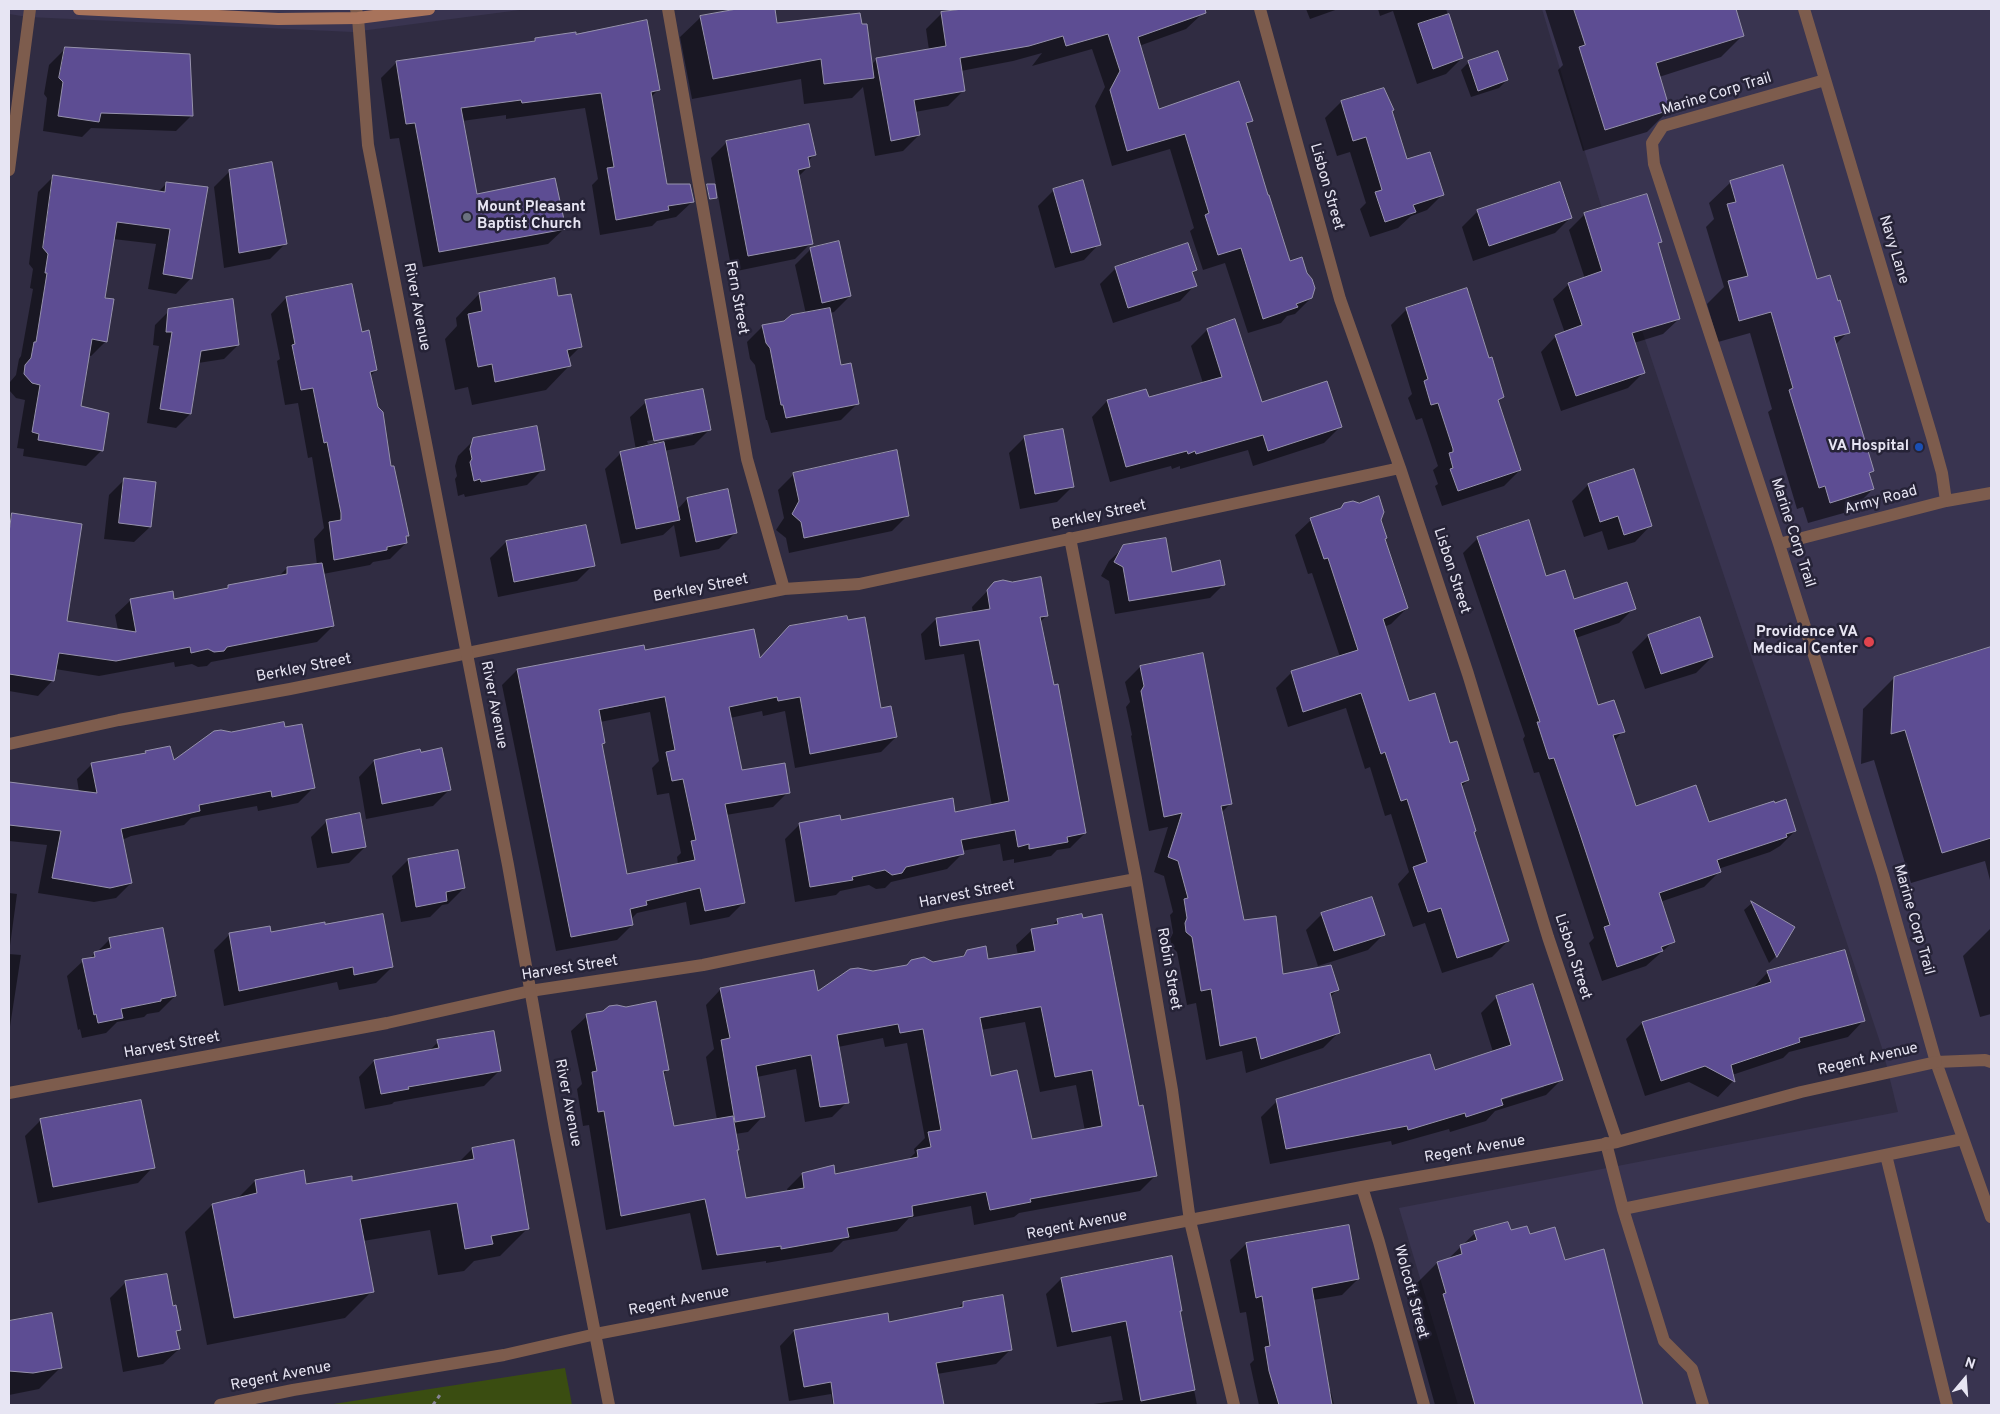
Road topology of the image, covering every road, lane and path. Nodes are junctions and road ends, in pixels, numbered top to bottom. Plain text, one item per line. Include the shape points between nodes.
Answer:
1 (30, 9) edge
2 (79, 9) edge
3 (429, 9) edge
4 (668, 9) edge
5 (1260, 9) edge
6 (1804, 9) edge
7 (357, 13) edge
8 (1825, 80) junction
9 (9, 170) edge
10 (1400, 468) junction
11 (1991, 494) edge
12 (1946, 501) junction
13 (1070, 538) junction
14 (1779, 544) junction
15 (784, 589) junction
16 (466, 653) junction
17 (9, 744) edge
18 (1136, 879) junction
19 (530, 991) junction
20 (1936, 1062) junction
21 (1991, 1062) edge
22 (9, 1093) edge
23 (1963, 1139) junction
24 (1612, 1142) junction
25 (1886, 1155) junction
26 (1362, 1187) junction
27 (1623, 1209) junction
28 (1991, 1216) edge
29 (1190, 1221) junction
30 (596, 1334) junction
31 (442, 1392) dead end
32 (223, 1405) edge
33 (433, 1405) edge
34 (609, 1405) edge
35 (1234, 1405) edge
36 (1424, 1405) edge
37 (1703, 1405) edge
38 (1947, 1405) edge

1 - 9 street
2 - 7 main road via 278,19
3 - 7 main road
4 - 15 street, Fern Street via 747,459
5 - 10 street, Lisbon Street via 1340,299
6 - 8 street, Navy Lane
7 - 16 street, River Avenue via 368,145
8 - 12 street, Navy Lane via 1932,437
8 - 14 street, Marine Corp Trail via 1663,126 1652,143 1654,164
10 - 13 street, Berkley Street
10 - 24 street, Lisbon Street via 1468,674
11 - 12 street, Army Road
12 - 14 street, Army Road
13 - 15 street, Berkley Street via 859,584
13 - 18 street, Robin Street
14 - 20 street, Marine Corp Trail via 1883,875
15 - 16 street, Berkley Street
16 - 17 street, Berkley Street
16 - 19 street, River Avenue
18 - 19 street, Harvest Street via 703,965
18 - 29 street, Robin Street via 1172,1090
19 - 22 street, Harvest Street via 387,1023
19 - 30 street, River Avenue
20 - 21 street
20 - 23 street, Marine Corp Trail
20 - 24 street, Regent Avenue via 1801,1092
23 - 25 street
23 - 28 street, Marine Corp Trail
24 - 26 street, Regent Avenue
24 - 27 street, Lisbon Street
25 - 27 street
25 - 38 street
26 - 29 street, Regent Avenue
26 - 36 street, Wolcott Street
27 - 37 street, Lisbon Street via 1664,1341 1692,1369
29 - 30 street, Regent Avenue
29 - 35 street, Robin Street
30 - 32 street, Regent Avenue via 504,1355 293,1390
30 - 34 street, River Avenue
31 - 33 path

